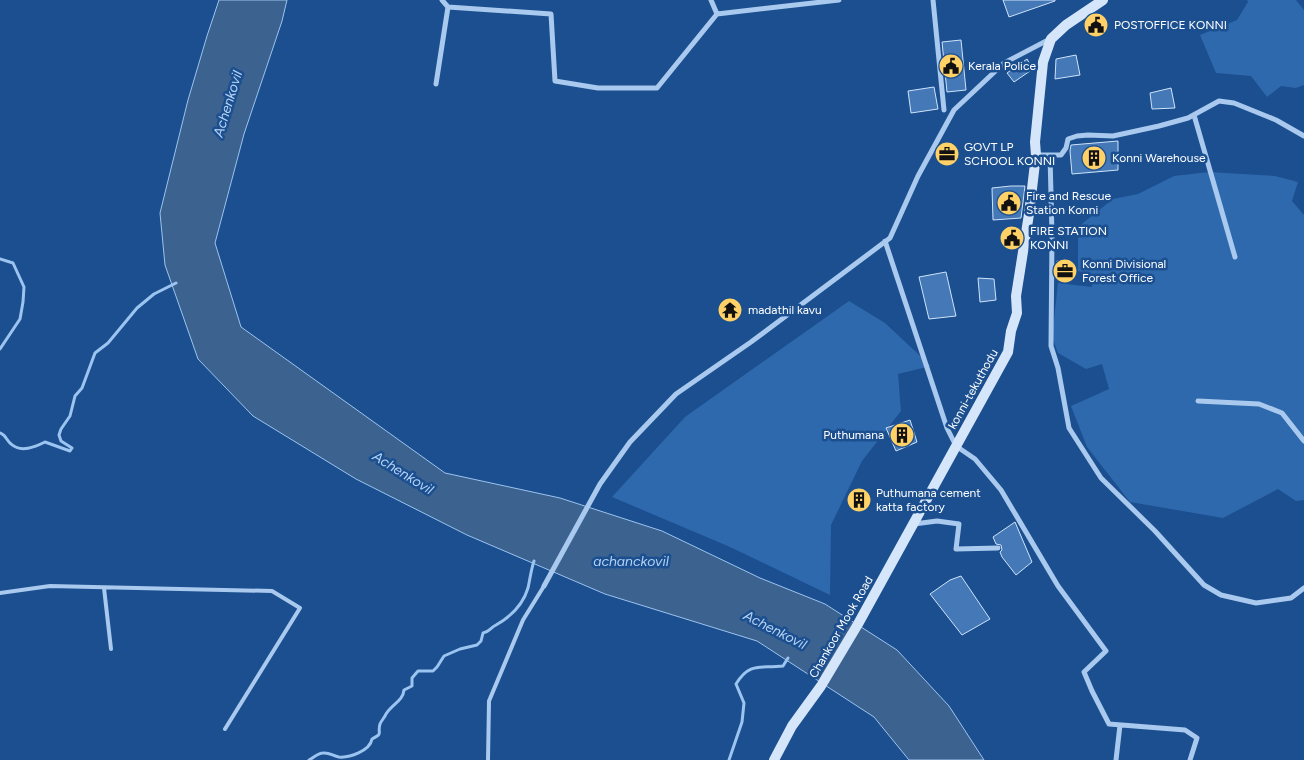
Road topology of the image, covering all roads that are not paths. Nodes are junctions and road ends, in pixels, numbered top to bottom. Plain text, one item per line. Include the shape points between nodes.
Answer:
1 (442, 0) edge
2 (711, 0) edge
3 (839, 0) edge
4 (933, 0) edge
5 (1103, 0) edge
6 (448, 7) junction
7 (717, 14) junction
8 (1051, 39) junction
9 (436, 84) dead end
10 (944, 110) dead end
11 (1194, 115) junction
12 (1304, 136) edge
13 (1036, 155) junction
14 (1050, 155) junction
15 (885, 241) junction
16 (1235, 257) dead end
17 (1198, 401) dead end
18 (1304, 441) edge
19 (956, 446) junction
20 (913, 524) junction
21 (906, 537) joint
22 (998, 548) dead end
23 (544, 586) joint
24 (104, 588) junction
25 (1304, 588) edge
26 (0, 593) edge
27 (111, 649) dead end
28 (1120, 725) junction
29 (225, 729) dead end
30 (488, 760) edge
31 (774, 760) edge
32 (1116, 760) edge
33 (1190, 760) edge

1 - 6 street
2 - 7 street
3 - 7 street
4 - 10 street
5 - 8 main road, konni-tekuthodu
6 - 7 street via 551,14 555,81 598,88 657,88
6 - 9 street
8 - 13 main road, konni-tekuthodu via 1040,82
8 - 15 street via 1004,63 954,110 918,176 890,238
11 - 12 street via 1219,101 1234,103 1276,120
11 - 14 street via 1113,136 1077,136 1068,139 1061,155
11 - 16 street
13 - 14 street
13 - 19 main road, konni-tekuthodu via 1016,296 1017,313 1008,352
14 - 25 street via 1051,346 1069,428 1101,478 1204,585 1220,595 1256,602 1292,598
15 - 19 street via 947,428
15 - 23 street via 676,394 630,442 600,484
17 - 18 street via 1259,404 1282,413
19 - 20 main road, konni-tekuthodu
19 - 28 street via 975,459 1001,490 1058,586 1106,651 1084,672 1109,724
20 - 21 main road, konni-tekuthodu
20 - 22 street via 938,521 959,524 956,549
21 - 31 main road, Chankoor Mook Road via 858,624 821,686 792,726
23 - 30 lane via 523,620 489,701
24 - 26 lane via 50,586
24 - 27 lane
24 - 29 lane via 272,591 300,608
28 - 32 street
28 - 33 street via 1184,730 1197,738

